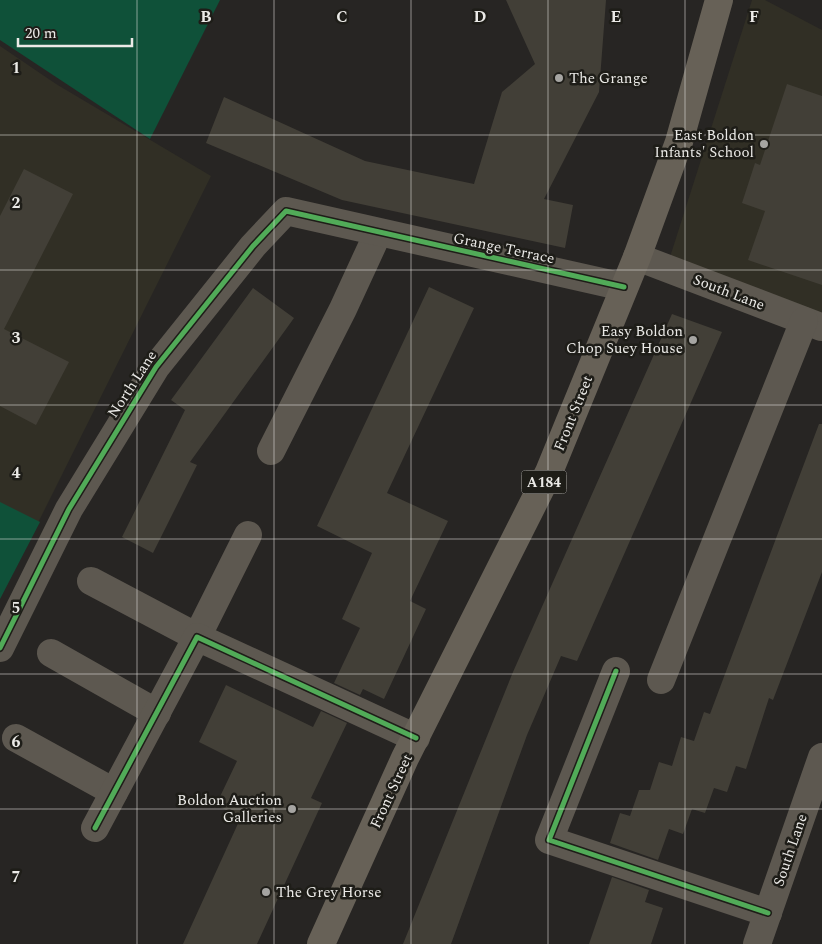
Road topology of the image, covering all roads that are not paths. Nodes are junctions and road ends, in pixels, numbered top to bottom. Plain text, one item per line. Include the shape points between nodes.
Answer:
1 (719, 0) edge
2 (378, 233) junction
3 (637, 257) junction
4 (624, 287) junction
5 (813, 324) edge
6 (271, 451) dead end
7 (248, 535) dead end
8 (91, 581) dead end
9 (196, 637) junction
10 (0, 648) edge
11 (51, 653) dead end
12 (616, 670) dead end
13 (661, 680) dead end
14 (157, 713) junction
15 (16, 738) dead end
16 (416, 738) junction
17 (822, 757) edge
18 (114, 792) junction
19 (95, 828) dead end
20 (768, 913) junction
21 (321, 944) edge
22 (757, 944) edge

1 - 3 main road, Front Street / A184 via 680,142
2 - 4 street, Grange Terrace
2 - 6 street
2 - 10 street, North Lane via 286,212 253,246 156,367 69,509
3 - 4 main road, Front Street / A184
3 - 5 street, South Lane
4 - 16 main road, Front Street / A184 via 549,472
5 - 13 street
7 - 9 street
8 - 9 street
9 - 14 street
9 - 16 street
11 - 14 street
12 - 20 street via 549,840
14 - 18 street
15 - 18 street
16 - 21 main road, Front Street / A184
17 - 20 street, South Lane
18 - 19 street
20 - 22 street, South Lane

